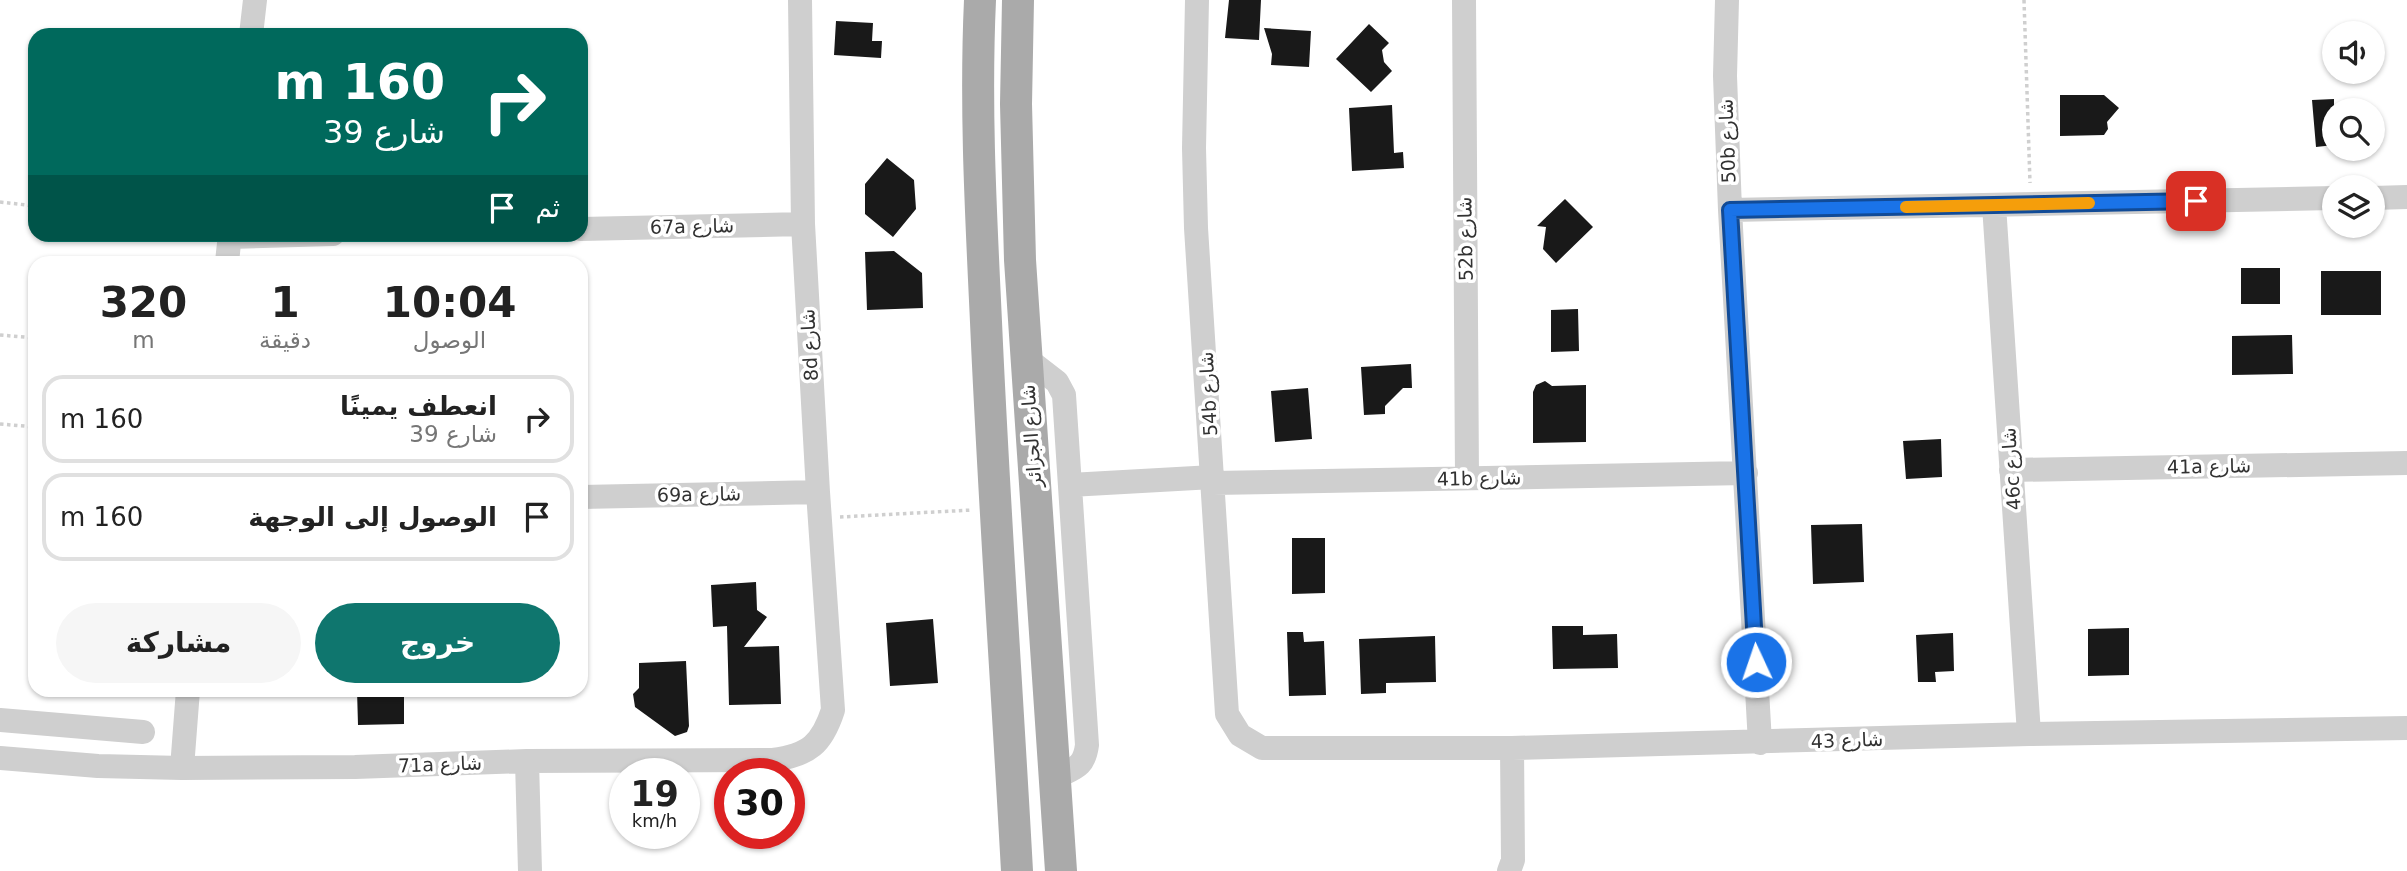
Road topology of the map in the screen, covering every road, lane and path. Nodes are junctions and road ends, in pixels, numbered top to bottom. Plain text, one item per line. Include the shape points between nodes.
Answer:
1 (255, 0) edge
2 (800, 0) edge
3 (980, 0) edge
4 (1018, 0) edge
5 (1197, 0) edge
6 (1464, 0) edge
7 (1727, 0) edge
8 (2024, 0) edge
9 (252, 28) edge
10 (2407, 197) edge
11 (2322, 198) edge
12 (2385, 198) edge
13 (0, 202) edge
14 (2030, 204) junction
15 (28, 205) edge
16 (1994, 205) junction
17 (1730, 210) junction
18 (803, 224) junction
19 (588, 229) edge
20 (0, 335) edge
21 (28, 337) edge
22 (1026, 358) junction
23 (0, 424) edge
24 (28, 426) edge
25 (2407, 463) edge
26 (2011, 470) junction
27 (1746, 473) junction
28 (1467, 478) junction
29 (1213, 480) junction
30 (1070, 485) junction
31 (818, 492) junction
32 (588, 497) edge
33 (995, 508) junction
34 (820, 518) junction
35 (833, 689) joint
36 (187, 697) edge
37 (0, 720) edge
38 (35, 724) junction
39 (2407, 727) edge
40 (143, 732) dead end
41 (2029, 734) junction
42 (1760, 743) junction
43 (1512, 748) junction
44 (1287, 749) joint
45 (0, 758) edge
46 (31, 761) junction
47 (527, 761) junction
48 (182, 768) junction
49 (1056, 777) junction
50 (1014, 812) junction
51 (1058, 838) junction
52 (1513, 867) edge
53 (530, 871) edge
54 (996, 871) edge
55 (1017, 871) edge
56 (1061, 871) edge
57 (1077, 871) edge

1 - 9 street
2 - 18 street, 8d شارع
3 - 33 main road, شارع الجزائر via 979,189
4 - 22 main road, شارع الجزائر via 1017,182
5 - 29 street, 54b شارع via 1196,228
6 - 28 street, 52b شارع
7 - 17 street, 50b شارع
8 - 14 path
10 - 12 street
11 - 14 street
13 - 15 path
14 - 16 street
16 - 17 street
16 - 26 street, 46c شارع
17 - 27 street, 50b شارع
18 - 19 street, 67a شارع
18 - 31 street, 8d شارع
20 - 21 path
22 - 30 street via 1062,387
22 - 49 main road, شارع الجزائر
23 - 24 path
25 - 26 street, 41a شارع
26 - 41 street, 46c شارع
27 - 28 street, 41b شارع
27 - 42 street, 50b شارع
28 - 29 street, 41b شارع
29 - 30 street, 41b شارع
29 - 44 street, 54b شارع via 1227,714 1240,735 1262,748
30 - 49 street via 1087,745 1081,765
31 - 32 street, 69a شارع
31 - 34 street, 8d شارع
33 - 34 path
33 - 50 main road, شارع الجزائر
34 - 35 street, 8d شارع
35 - 47 street, 71a شارع via 827,730 813,747 794,757
36 - 48 street
37 - 38 street
38 - 40 street
38 - 46 street
39 - 41 street, شارع 43
41 - 42 street, شارع 43
42 - 43 street, شارع 43
43 - 44 street, شارع 43
43 - 52 street
45 - 46 street, 71a شارع
46 - 48 street, 71a شارع
47 - 48 street, 71a شارع
47 - 53 street
49 - 51 main road, شارع الجزائر
50 - 54 main road
50 - 55 main road, شارع الجزائر
51 - 56 main road, شارع الجزائر
51 - 57 main road

